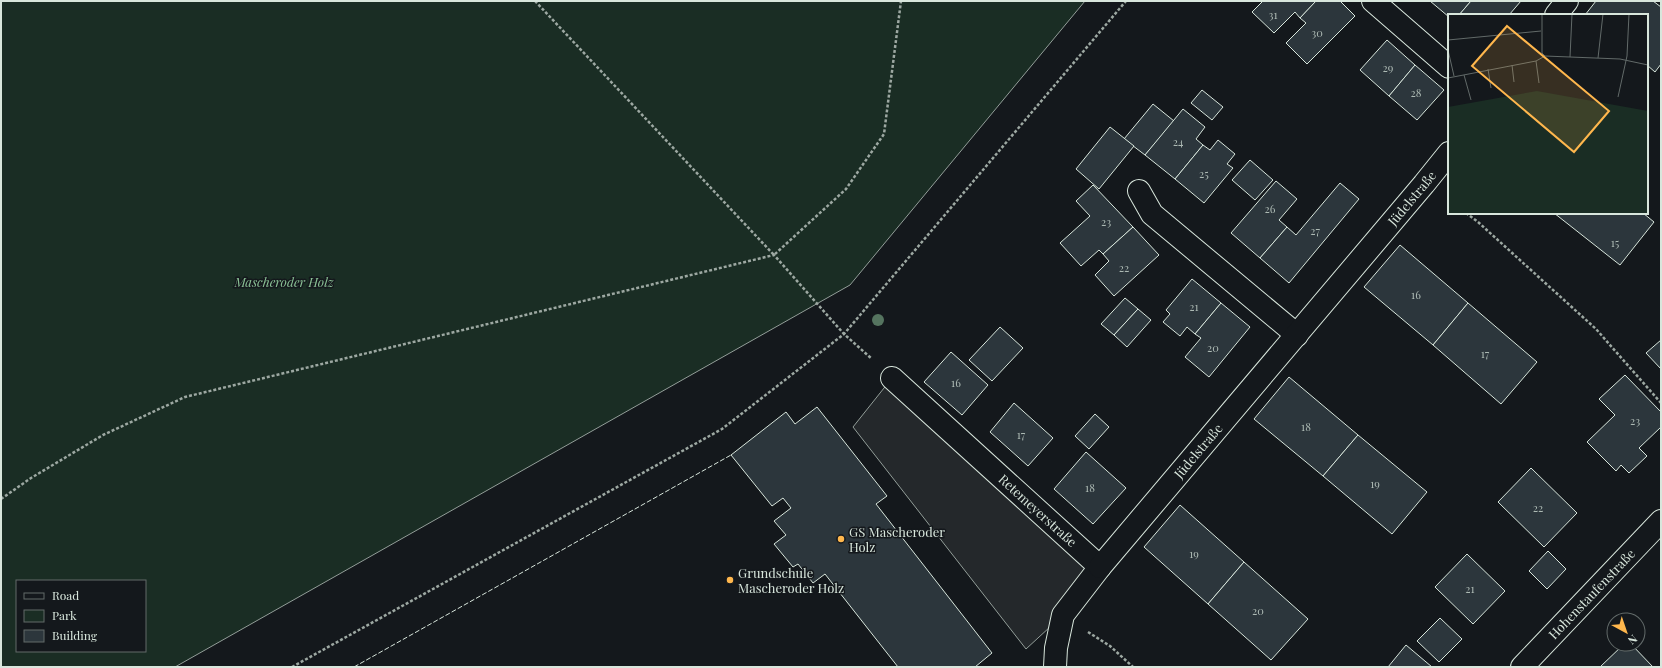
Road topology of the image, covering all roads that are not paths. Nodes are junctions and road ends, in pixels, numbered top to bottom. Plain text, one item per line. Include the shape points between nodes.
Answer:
1 (1373, 1) edge
2 (1567, 1) edge
3 (1557, 14) edge
4 (1448, 66) edge
5 (1448, 154) edge
6 (1139, 191) dead end
7 (1297, 335) junction
8 (892, 378) road end
9 (1661, 521) edge
10 (1100, 567) junction
11 (1055, 667) edge
12 (1522, 667) edge

1 - 4 street
2 - 3 street
5 - 7 street, Jüdelstraße
6 - 7 street via 1152,214
7 - 10 street, Jüdelstraße
8 - 10 street, Retemeyerstraße
9 - 12 street, Hohenstaufenstraße
10 - 11 street via 1063,615

